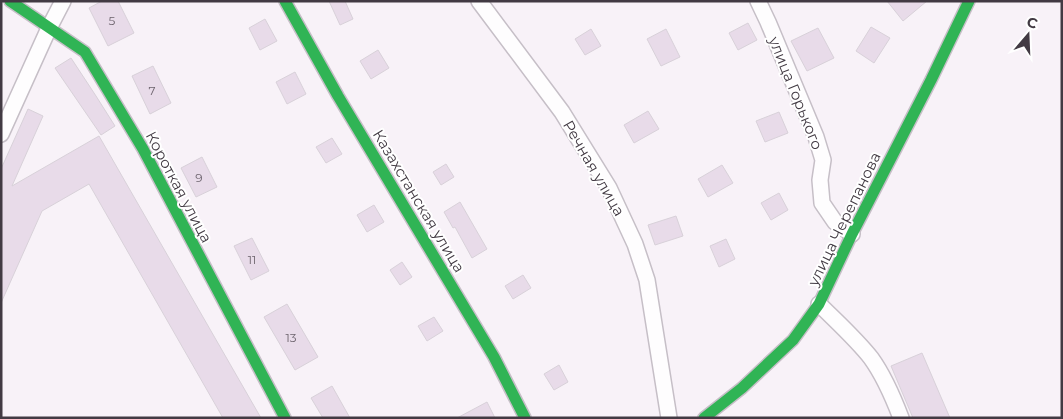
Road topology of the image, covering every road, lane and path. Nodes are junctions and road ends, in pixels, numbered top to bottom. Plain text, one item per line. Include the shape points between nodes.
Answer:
1 (10, 1) edge
2 (63, 1) edge
3 (285, 1) edge
4 (479, 1) edge
5 (758, 1) edge
6 (969, 1) edge
7 (49, 28) junction
8 (1, 134) edge
9 (852, 234) junction
10 (819, 304) junction
11 (285, 418) edge
12 (525, 418) edge
13 (669, 418) edge
14 (704, 418) edge
15 (901, 418) edge

1 - 7 street, Короткая улица
2 - 7 street
3 - 12 street, Казахстанская улица via 494,357
4 - 13 street, Речная улица via 562,112 609,188 635,244 647,280
5 - 9 street, улица Горького via 816,136 823,160 820,180 822,203 836,222
6 - 9 street, улица Черепанова
7 - 8 street
7 - 11 street, Короткая улица via 84,52 99,76 143,149
9 - 10 street, улица Черепанова
10 - 14 street, улица Черепанова via 793,340
10 - 15 street via 871,359 892,394

